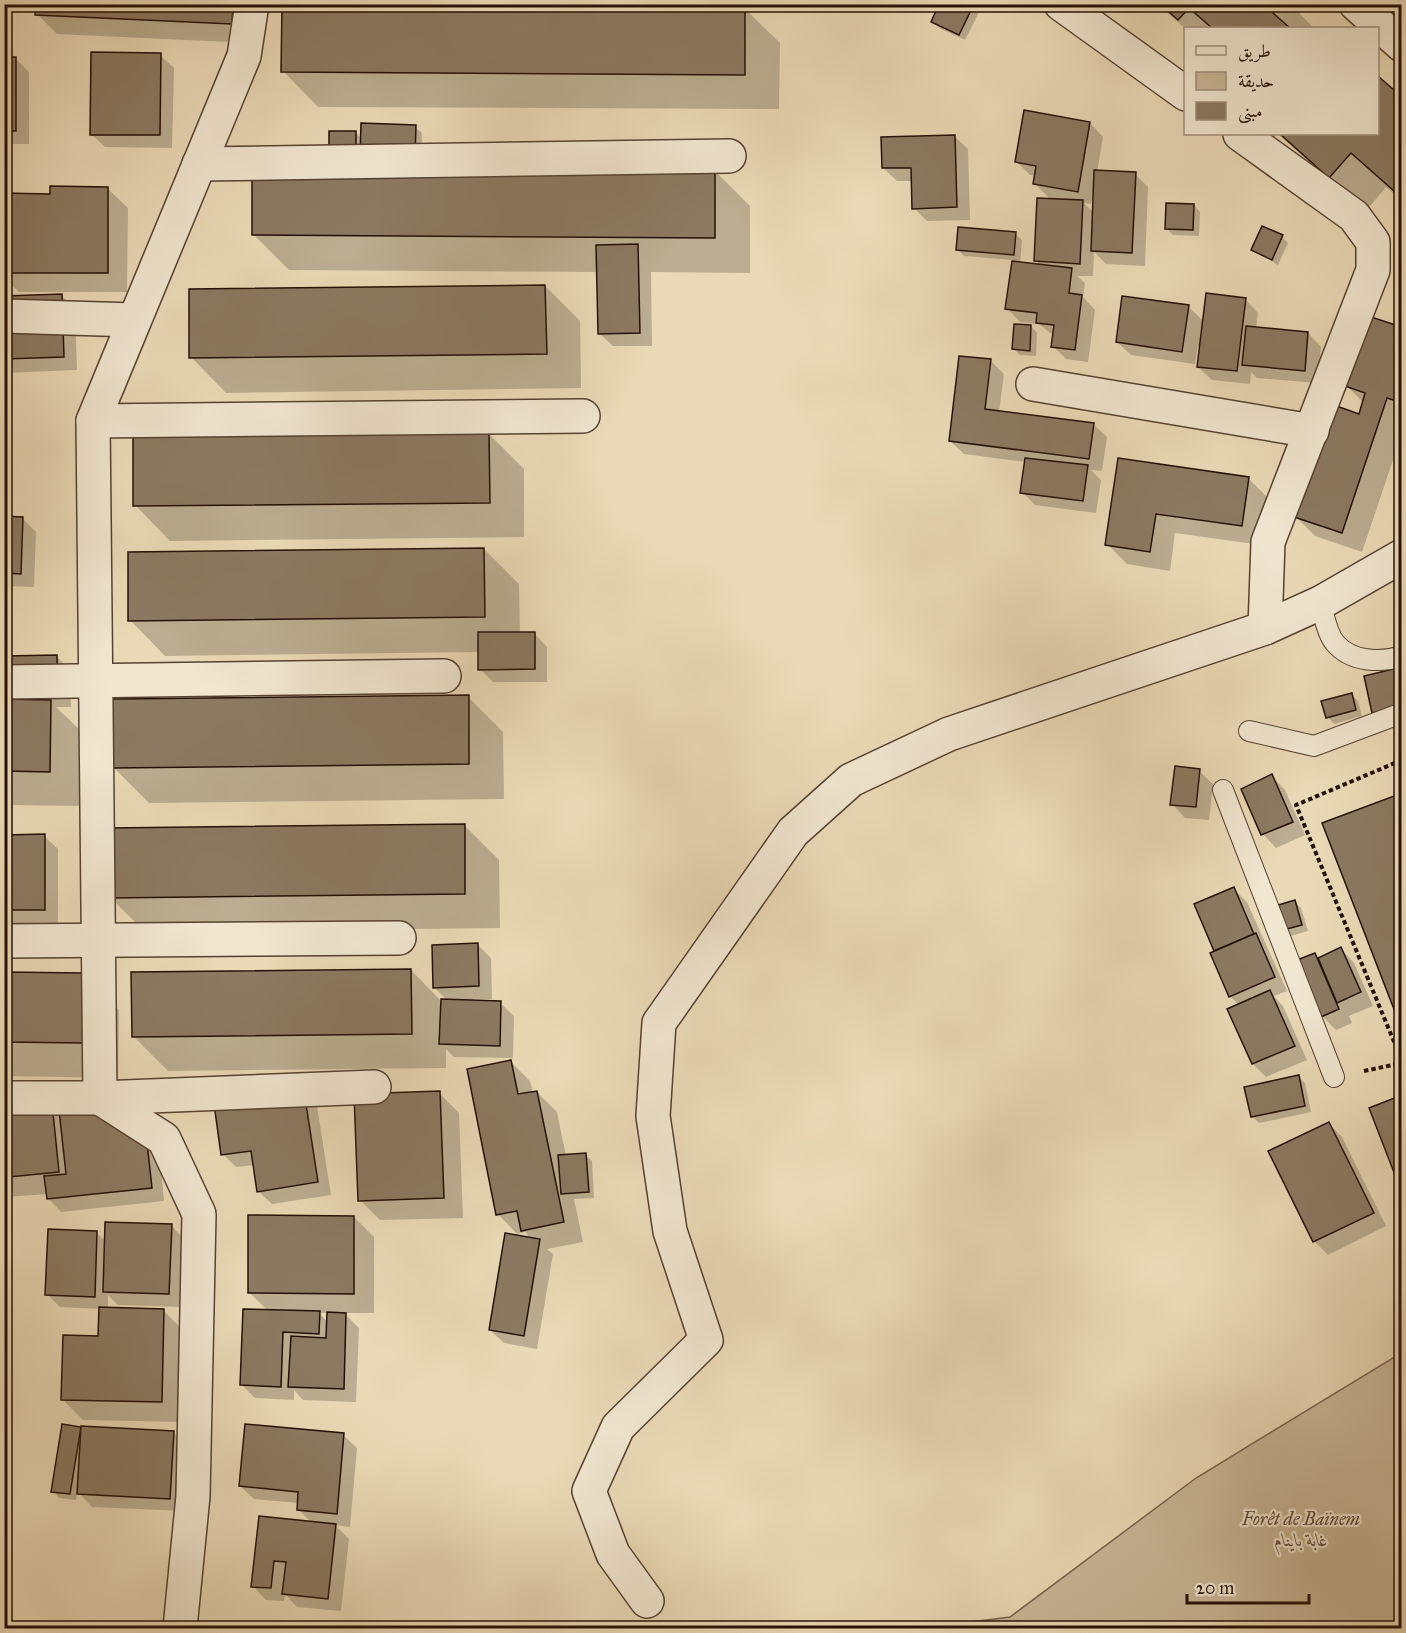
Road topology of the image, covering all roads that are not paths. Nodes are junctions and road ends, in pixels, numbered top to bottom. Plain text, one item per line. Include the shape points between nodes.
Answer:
1 (252, 4) edge
2 (1061, 4) edge
3 (1356, 4) edge
4 (1401, 45) edge
5 (1184, 93) edge
6 (1241, 135) edge
7 (729, 156) dead end
8 (199, 164) junction
9 (4, 316) edge
10 (134, 320) junction
11 (1033, 384) dead end
12 (583, 416) dead end
13 (93, 421) junction
14 (1312, 431) junction
15 (1401, 556) edge
16 (1320, 603) junction
17 (1265, 628) junction
18 (1401, 656) edge
19 (444, 676) dead end
20 (4, 682) edge
21 (97, 682) junction
22 (1401, 713) edge
23 (1249, 731) dead end
24 (1223, 790) dead end
25 (399, 938) dead end
26 (4, 941) edge
27 (97, 943) junction
28 (1334, 1077) road end
29 (374, 1087) dead end
30 (4, 1098) edge
31 (100, 1098) junction
32 (647, 1601) dead end
33 (180, 1629) edge

1 - 8 street via 243,57
2 - 5 street
3 - 4 street
6 - 14 street via 1354,216 1373,242 1373,270
7 - 8 street
8 - 10 street
9 - 10 street
10 - 13 street
11 - 14 street
12 - 13 street
13 - 21 street
14 - 17 street via 1268,542
15 - 16 street
16 - 17 street
16 - 18 lane via 1334,643 1356,658 1387,661
17 - 32 street via 949,734 851,780 793,832 659,1023 653,1116 670,1231 706,1340 618,1427 589,1491 612,1554
19 - 21 street
20 - 21 street
21 - 27 street
22 - 23 lane via 1314,746
24 - 28 lane
25 - 27 street
26 - 27 street
27 - 31 street
29 - 31 street
30 - 31 street
31 - 33 street via 164,1138 199,1214 193,1497

